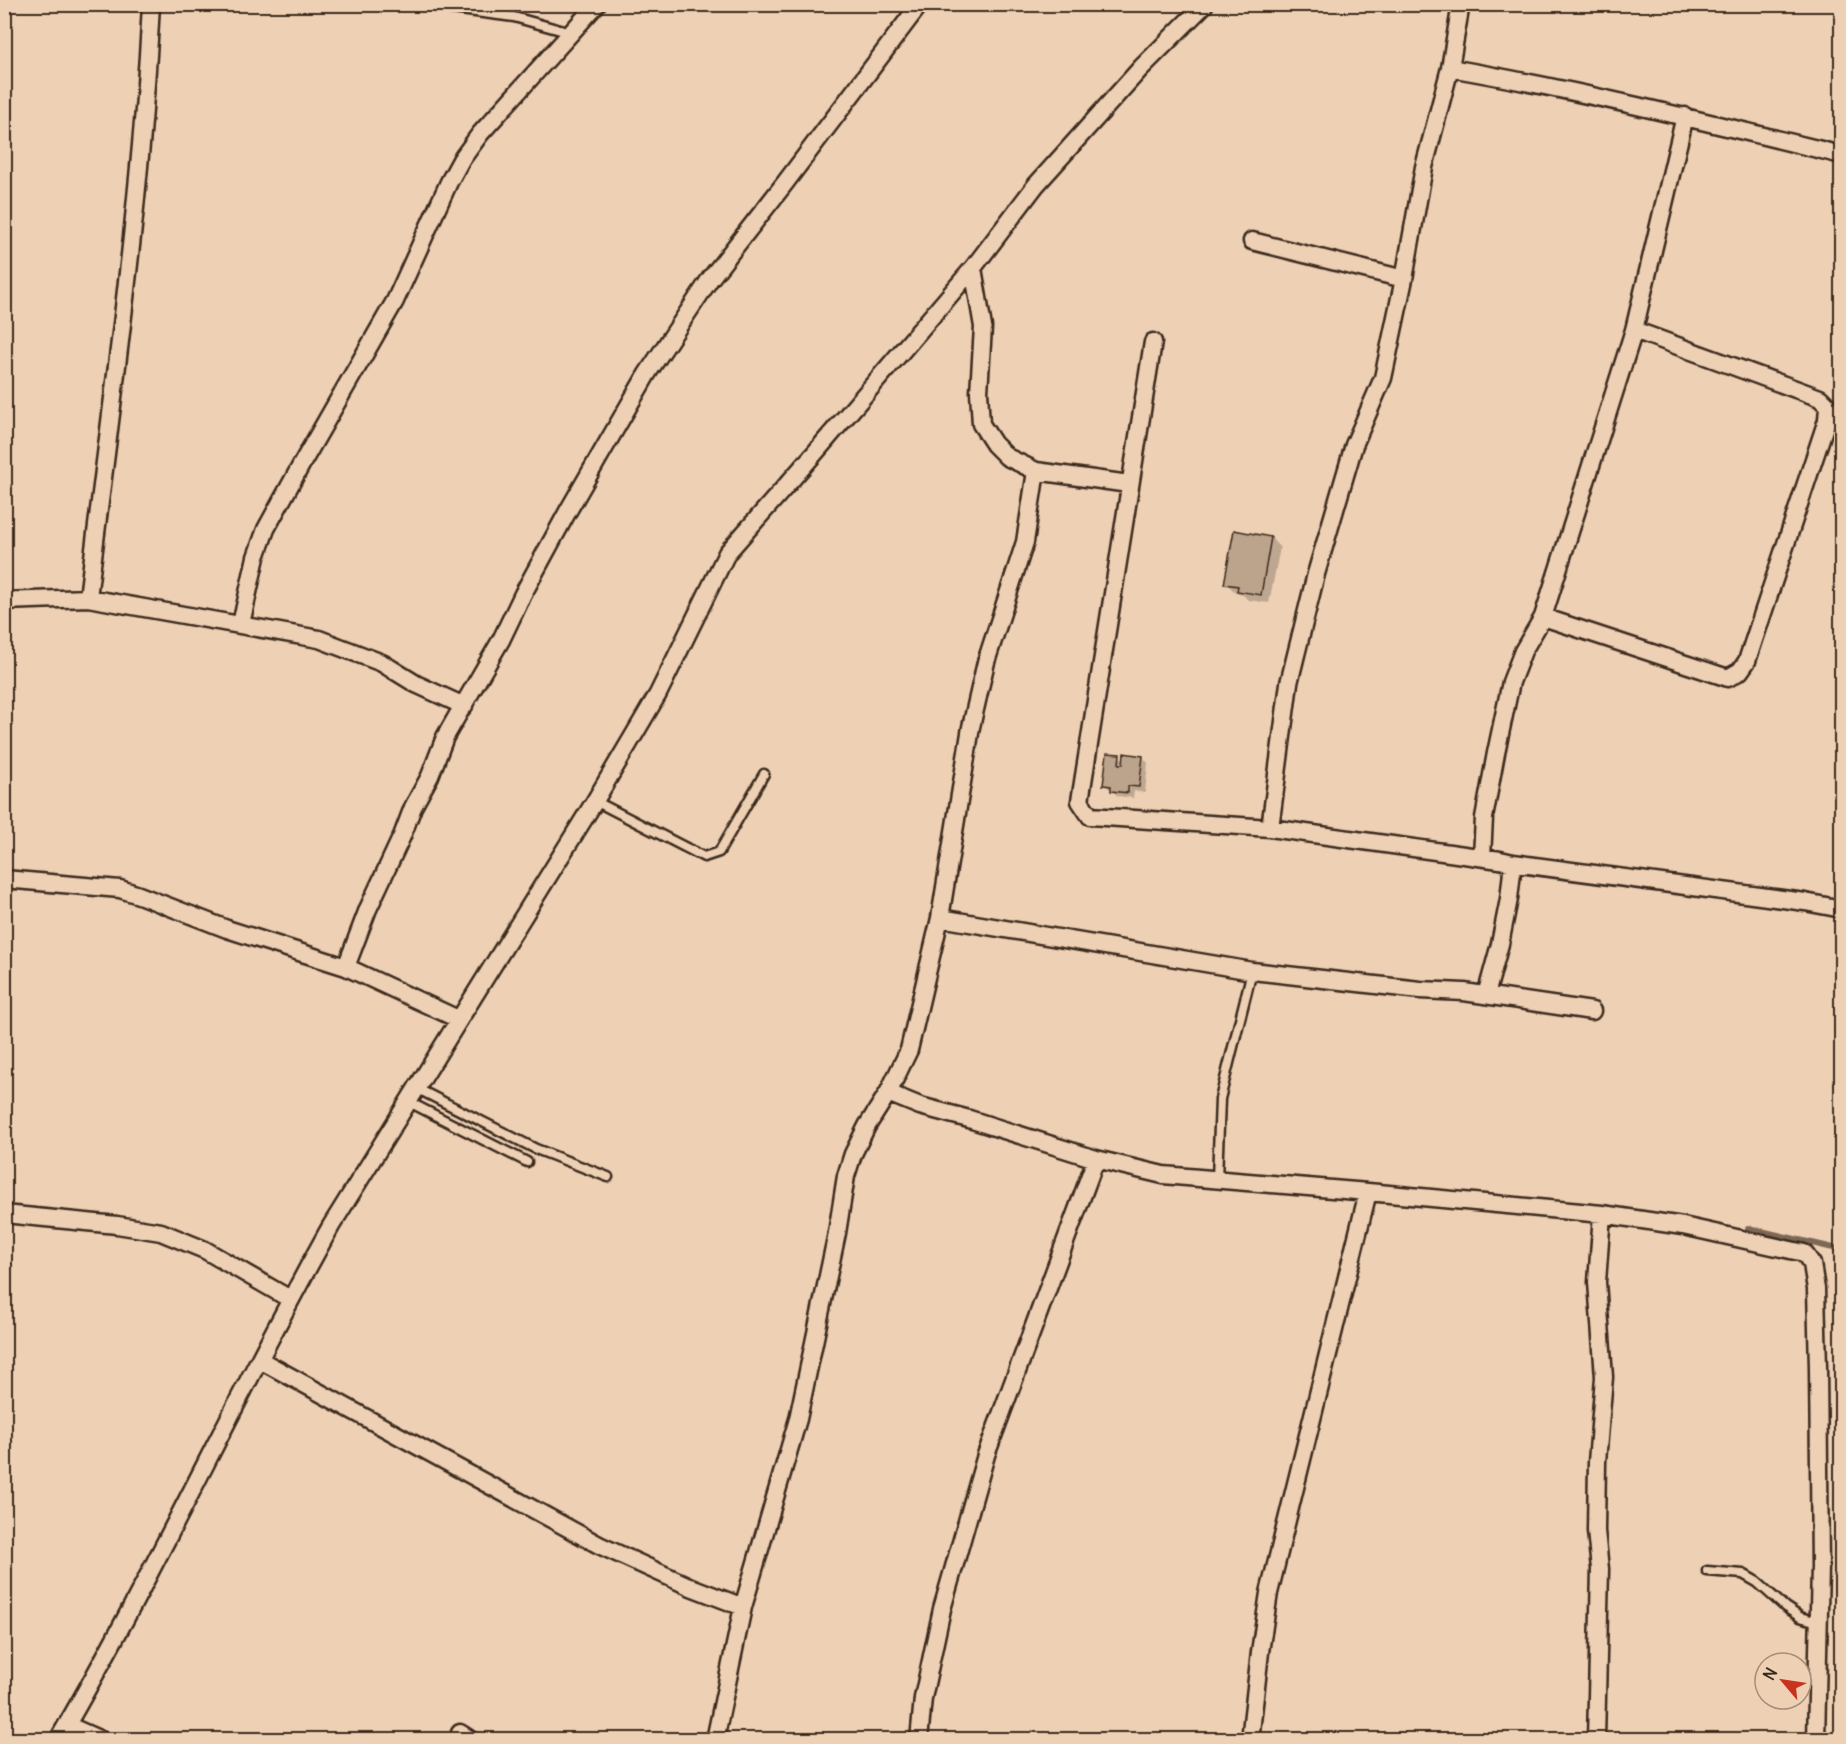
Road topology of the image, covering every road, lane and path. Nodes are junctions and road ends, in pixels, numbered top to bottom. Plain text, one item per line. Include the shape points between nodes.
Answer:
1 (151, 4) edge
2 (597, 4) edge
3 (920, 4) edge
4 (1205, 4) edge
5 (1461, 4) edge
6 (437, 7) dead end
7 (571, 33) junction
8 (1450, 68) junction
9 (1685, 116) junction
10 (1842, 155) edge
11 (1252, 241) dead end
12 (973, 268) junction
13 (1404, 279) junction
14 (1634, 330) junction
15 (1153, 342) dead end
16 (1036, 471) junction
17 (1130, 484) junction
18 (88, 598) junction
19 (4, 601) edge
20 (1543, 617) junction
21 (240, 624) junction
22 (464, 706) junction
23 (764, 774) dead end
24 (595, 801) junction
25 (1270, 828) junction
26 (1482, 857) junction
27 (1513, 863) junction
28 (4, 879) edge
29 (1842, 909) edge
30 (940, 918) junction
31 (345, 967) junction
32 (1252, 971) junction
33 (1486, 995) junction
34 (1592, 1011) dead end
35 (458, 1019) junction
36 (888, 1093) junction
37 (411, 1095) junction
38 (1096, 1159) junction
39 (527, 1162) dead end
40 (608, 1177) dead end
41 (1217, 1179) junction
42 (1368, 1192) junction
43 (4, 1214) edge
44 (1602, 1214) junction
45 (291, 1299) junction
46 (260, 1360) junction
47 (1707, 1571) dead end
48 (743, 1607) junction
49 (1818, 1622) junction
50 (62, 1732) edge
51 (101, 1740) edge
52 (715, 1740) edge
53 (919, 1740) edge
54 (1250, 1740) edge
55 (1596, 1740) edge
56 (1816, 1740) edge

1 - 18 street via 131,247
2 - 7 street
3 - 22 street via 710,279 647,374 562,521
4 - 12 street via 1043,177
5 - 8 street
6 - 7 lane via 514,17
7 - 21 street via 480,134 449,182 394,301 266,529
8 - 9 street
8 - 13 street via 1424,167
9 - 10 street
9 - 14 street
11 - 13 street
12 - 16 street via 983,327 981,424 1007,457
12 - 24 street via 727,553 658,694
13 - 25 street via 1383,378 1354,446 1292,672
14 - 20 street
14 - 20 street via 1820,398 1828,406 1827,420 1747,661 1740,671 1728,678
15 - 17 street
16 - 17 street
16 - 30 street via 1025,542 986,662 970,727
17 - 25 street via 1080,801 1090,816
18 - 19 street
18 - 21 street
20 - 26 street via 1523,651 1512,682 1484,818
21 - 22 street via 319,639 382,663
22 - 31 street via 413,807
23 - 24 lane via 719,852 704,857
24 - 35 street
25 - 26 street
26 - 27 street
27 - 29 street
27 - 33 street via 1500,944
28 - 31 street via 120,889
30 - 32 street
30 - 36 street via 909,1050
31 - 35 street
32 - 33 street
32 - 41 lane via 1220,1099
33 - 34 street
35 - 37 street
36 - 38 street
36 - 48 street via 867,1126 846,1176 798,1419
37 - 39 lane
37 - 40 lane
37 - 45 street
38 - 41 street via 1163,1175
38 - 53 street via 986,1455 942,1610 923,1698
41 - 42 street
42 - 44 street
42 - 54 street via 1269,1593
43 - 45 street via 161,1232 205,1250
44 - 49 street via 1683,1226 1804,1253 1812,1264 1818,1368
44 - 55 street via 1597,1282 1604,1377 1597,1462 1600,1569
45 - 46 street
46 - 48 street via 599,1545
46 - 50 street via 104,1661
47 - 49 lane via 1743,1574 1800,1617
48 - 52 street
49 - 56 street
50 - 51 street

